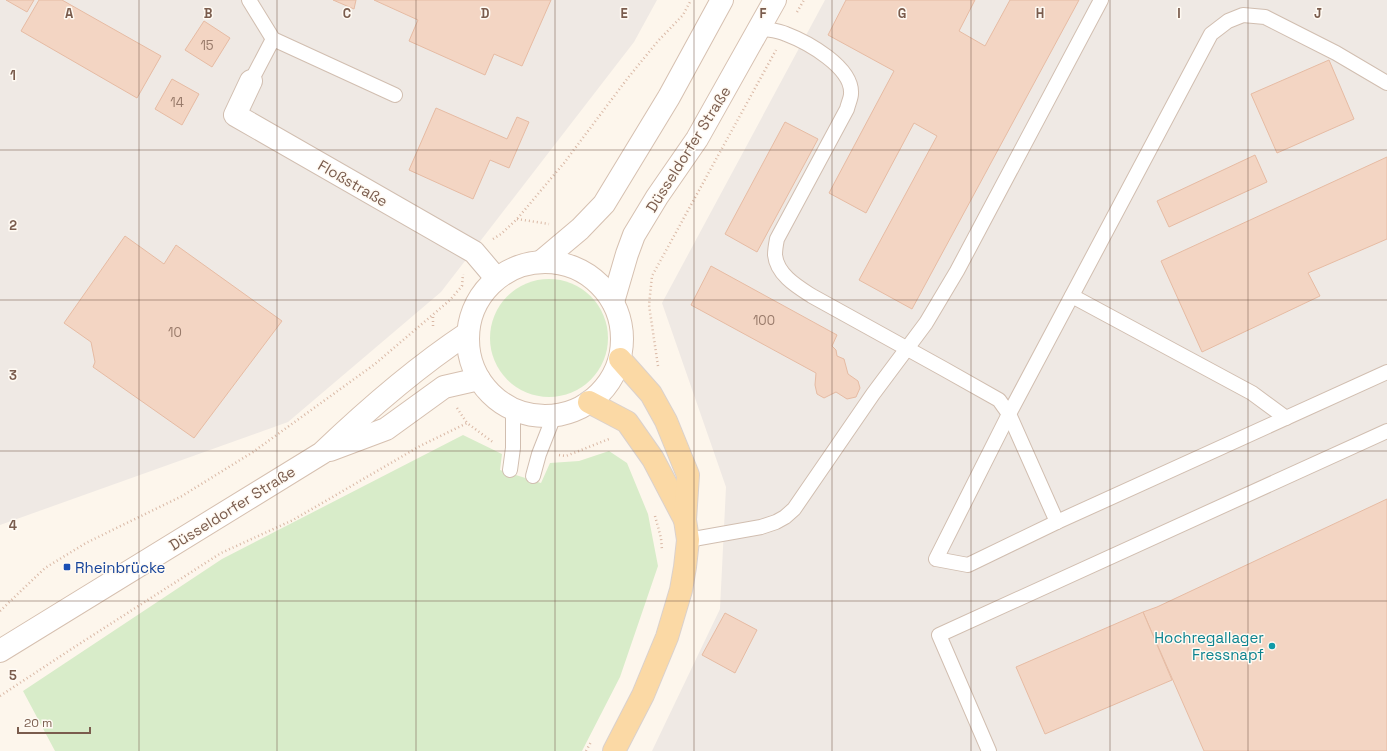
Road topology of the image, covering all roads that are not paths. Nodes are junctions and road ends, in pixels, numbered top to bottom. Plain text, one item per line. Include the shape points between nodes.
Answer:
1 (249, 0) edge
2 (722, 0) edge
3 (775, 0) edge
4 (1101, 0) edge
5 (759, 28) junction
6 (272, 39) junction
7 (251, 81) joint
8 (1387, 83) edge
9 (394, 95) dead end
10 (542, 261) junction
11 (496, 278) junction
12 (1072, 296) junction
13 (613, 302) junction
14 (468, 333) junction
15 (907, 349) junction
16 (620, 358) junction
17 (1387, 372) edge
18 (479, 379) junction
19 (589, 402) junction
20 (513, 409) junction
21 (1009, 414) junction
22 (554, 416) junction
23 (1286, 418) junction
24 (1387, 431) edge
25 (322, 453) junction
26 (510, 470) dead end
27 (533, 476) dead end
28 (1057, 522) junction
29 (686, 530) junction
30 (0, 651) edge
31 (614, 751) edge
32 (989, 751) edge

1 - 6 lane
2 - 10 main road via 669,97 604,204 580,229
3 - 5 main road, Düsseldorfer Straße
4 - 15 lane via 957,271
5 - 13 main road, Düsseldorfer Straße via 697,139 634,235
5 - 15 lane via 785,33 828,56 847,78 851,92 847,108 777,239 775,255 780,269 794,284 812,296
6 - 7 lane
6 - 9 lane
7 - 11 main road, Floßstraße via 235,114 474,252
8 - 12 lane via 1336,53 1265,17 1243,15 1228,21 1211,34
10 - 11 main road via 525,264
10 - 13 main road via 563,264 583,272 600,285
11 - 14 main road via 482,294 472,312
12 - 21 lane
12 - 23 lane via 1252,393
13 - 16 main road via 622,330
14 - 18 main road via 468,349
14 - 25 main road, Düsseldorfer Straße via 435,354 363,413
15 - 21 lane via 999,400
15 - 29 lane via 785,517 761,527
16 - 19 main road via 603,390
16 - 29 main road via 651,394 666,421 688,475
17 - 23 lane
18 - 20 main road via 494,397
18 - 25 main road, Düsseldorfer Straße via 444,387 386,429
19 - 22 main road via 572,411
19 - 29 main road via 627,422 653,459
20 - 22 main road via 533,415
20 - 26 lane via 514,448
21 - 28 lane
21 - 28 lane via 936,559 968,565
22 - 27 lane
23 - 28 lane
24 - 32 lane via 939,635
25 - 30 main road, Düsseldorfer Straße
29 - 31 main road via 686,566 667,638 643,695

